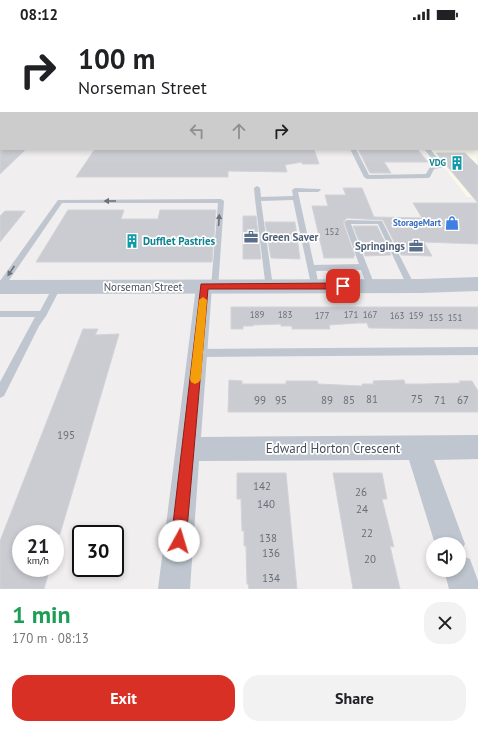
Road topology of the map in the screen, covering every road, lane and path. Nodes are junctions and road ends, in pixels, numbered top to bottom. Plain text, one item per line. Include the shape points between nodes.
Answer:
1 (354, 150) edge
2 (428, 150) edge
3 (257, 188) dead end
4 (318, 190) dead end
5 (258, 198) junction
6 (296, 198) junction
7 (364, 268) junction
8 (313, 277) junction
9 (478, 284) edge
10 (371, 286) junction
11 (411, 286) junction
12 (0, 287) edge
13 (57, 287) junction
14 (209, 287) junction
15 (269, 287) junction
16 (0, 314) edge
17 (43, 314) junction
18 (478, 351) edge
19 (198, 353) junction
20 (0, 393) edge
21 (478, 447) edge
22 (418, 448) junction
23 (188, 449) junction
24 (448, 537) edge
25 (461, 577) edge
26 (174, 589) edge
27 (465, 589) edge

1 - 2 lane via 367,177 428,176 432,168 442,167
3 - 5 lane
4 - 6 lane via 295,190
5 - 6 lane
5 - 15 lane
6 - 8 lane
7 - 8 lane
7 - 10 lane
7 - 11 lane via 347,222 380,222
8 - 10 street, Norseman Street
8 - 15 street, Norseman Street
9 - 11 street, Norseman Street
10 - 11 street, Norseman Street
12 - 13 street, Norseman Street
14 -> 12 lane via 221,201 60,201
13 - 14 street, Norseman Street
13 - 17 lane
14 - 15 street, Norseman Street
14 - 19 street
16 - 17 lane
17 - 20 lane via 35,324
18 - 19 lane
19 - 23 street
21 - 22 street, Edward Horton Crescent
22 - 23 street, Edward Horton Crescent
22 - 24 street
23 - 26 street
25 - 27 street

